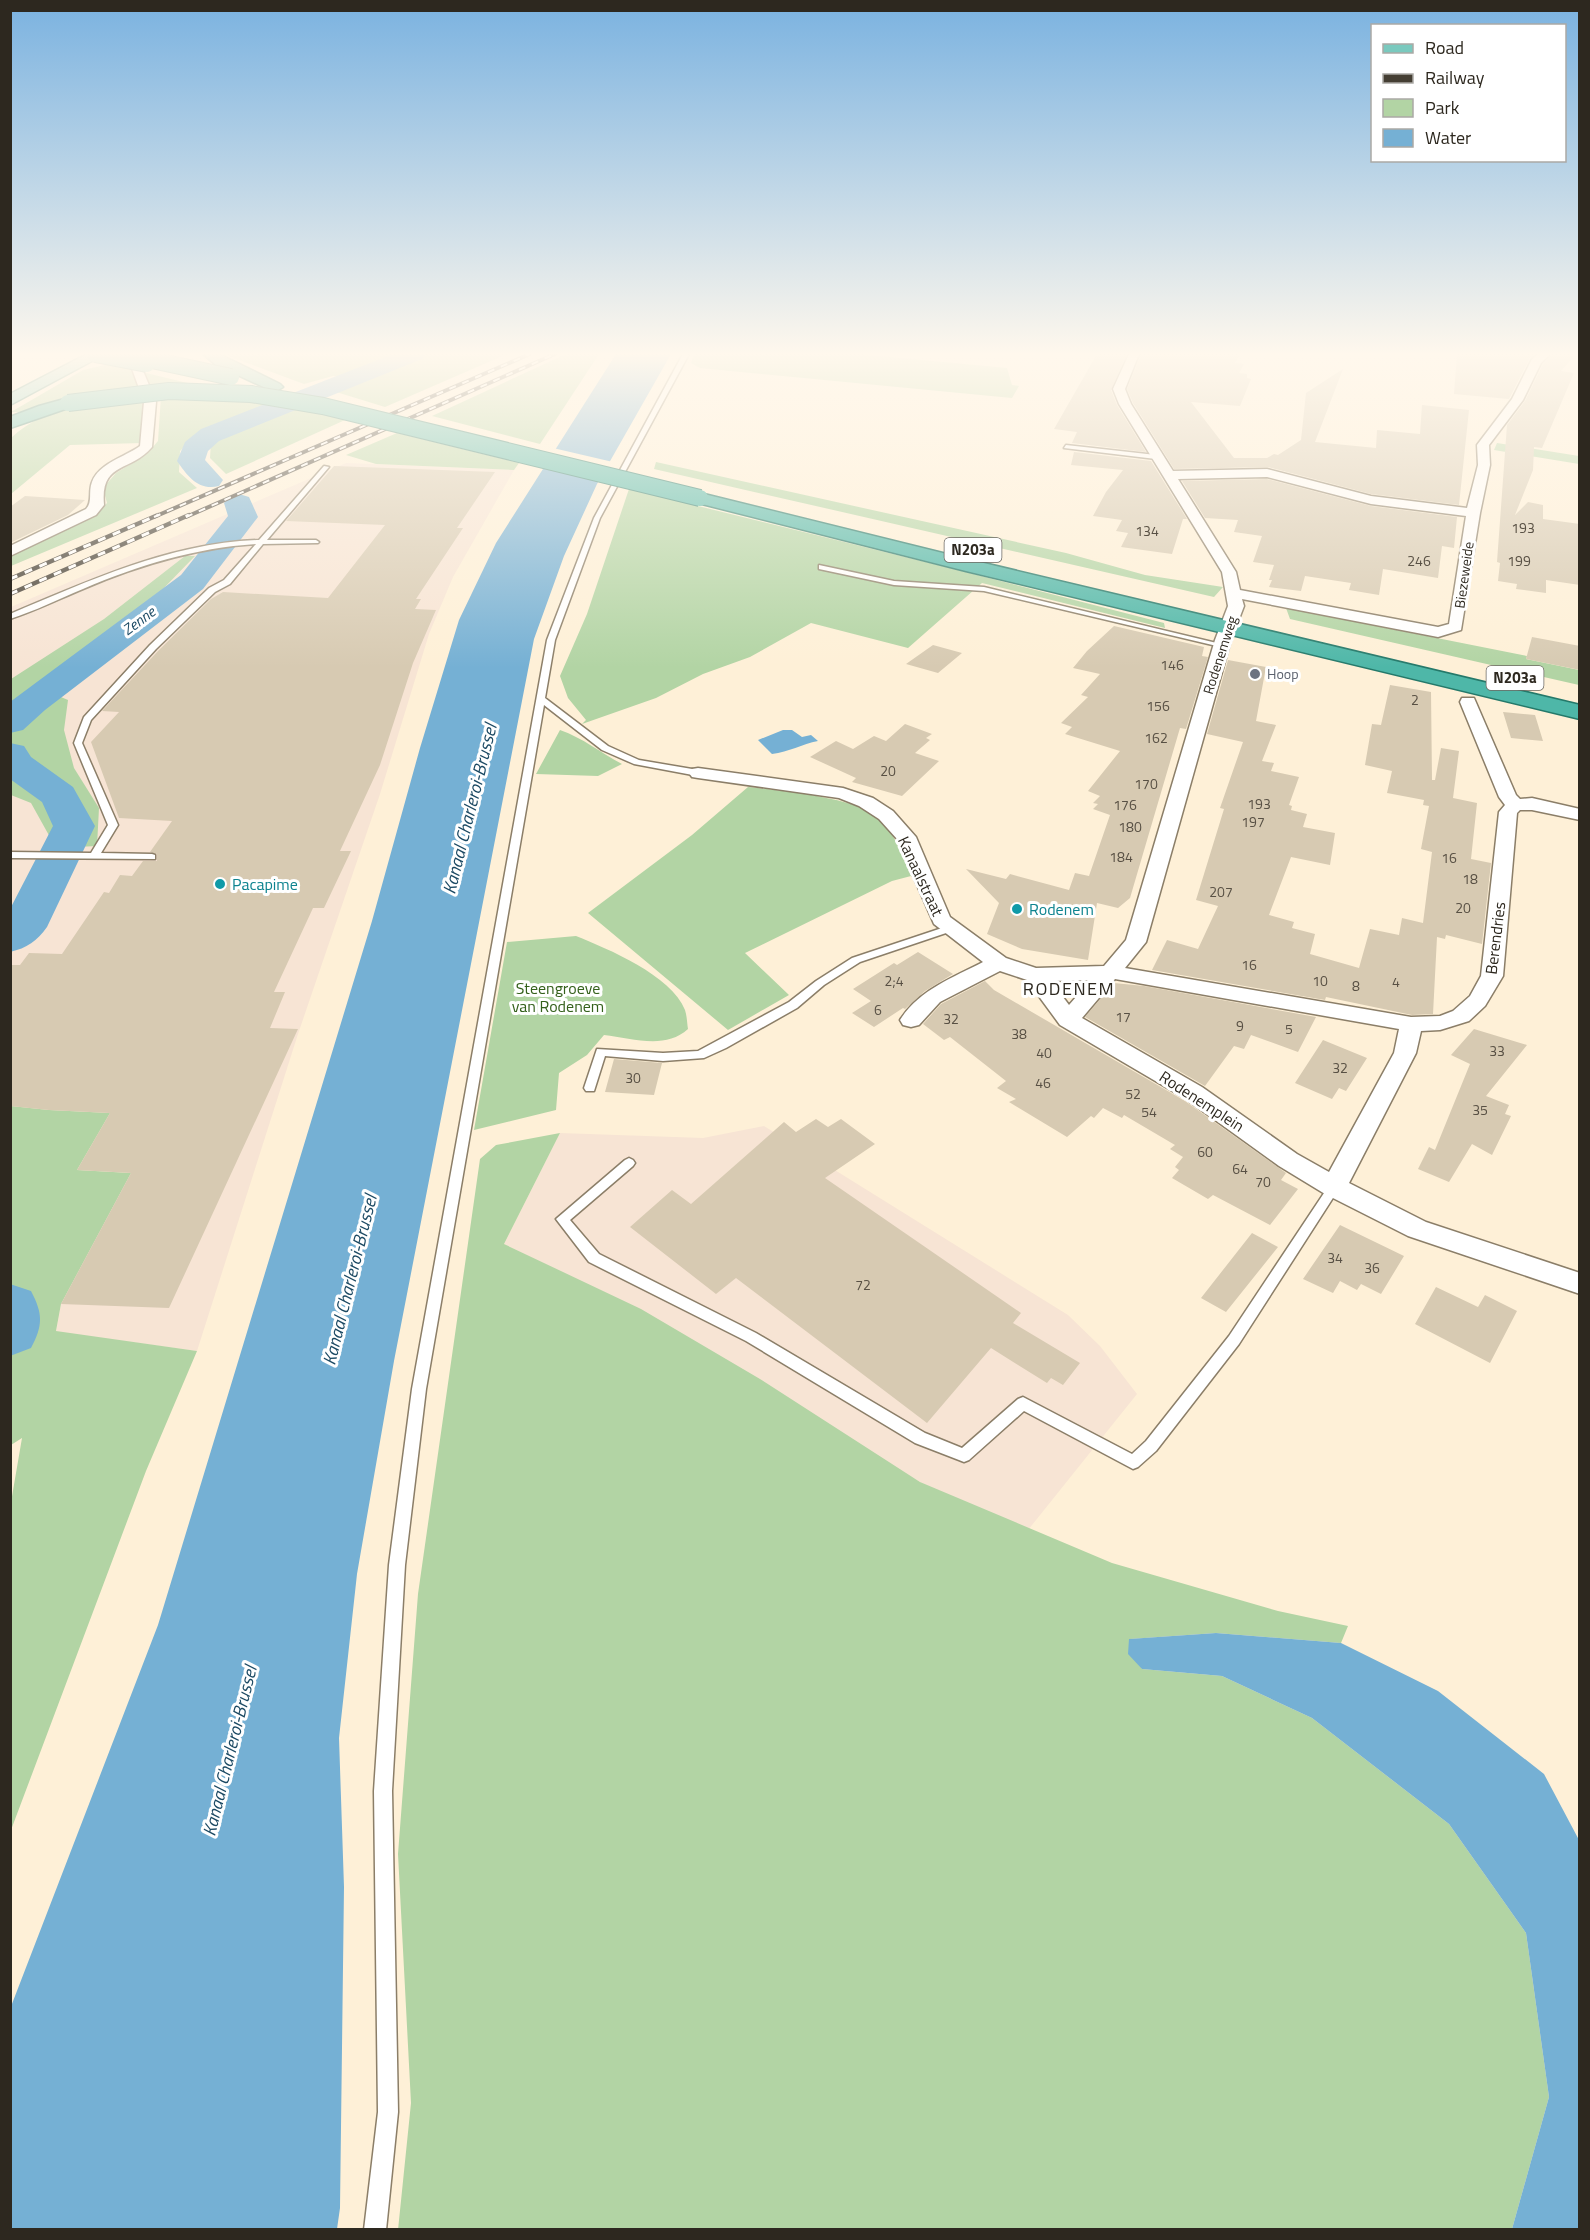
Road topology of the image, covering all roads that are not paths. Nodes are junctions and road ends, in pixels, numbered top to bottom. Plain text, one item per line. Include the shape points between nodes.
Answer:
1 (131, 459) edge
2 (549, 459) edge
3 (560, 459) edge
4 (629, 459) edge
5 (1157, 459) edge
6 (1484, 459) edge
7 (326, 468) dead end
8 (1168, 475) junction
9 (706, 495) junction
10 (1473, 513) junction
11 (260, 541) junction
12 (316, 542) dead end
13 (10, 552) edge
14 (822, 567) dead end
15 (10, 616) edge
16 (1229, 619) junction
17 (1580, 693) edge
18 (540, 698) junction
19 (1468, 702) dead end
20 (1580, 712) edge
21 (698, 773) joint
22 (1515, 805) junction
23 (1580, 814) edge
24 (10, 855) edge
25 (95, 855) junction
26 (152, 857) dead end
27 (951, 928) junction
28 (998, 963) junction
29 (1112, 972) junction
30 (1035, 975) junction
31 (911, 1020) dead end
32 (1068, 1020) junction
33 (1411, 1024) junction
34 (590, 1088) dead end
35 (629, 1163) dead end
36 (1329, 1195) junction
37 (1580, 1284) edge
38 (375, 2229) edge

1 - 13 street via 99,477 95,487 97,505 91,512
2 - 9 highway, N203a, bridge
3 - 9 highway, N203a
4 - 18 lane via 597,518 550,640
5 - 8 street, Rodenemweg
6 - 10 street, Biezeweide
7 - 11 lane
8 - 10 street via 1267,473 1371,500
8 - 16 street, Rodenemweg via 1229,572
9 - 16 highway, N203a
10 - 16 street, Biezeweide via 1456,627 1438,632
11 - 12 lane
11 - 15 lane via 192,550 129,567
11 - 25 lane via 226,582 212,590 153,647 87,719 78,743 113,825
14 - 16 lane via 894,583 984,589
16 - 17 highway, N203a
16 - 20 highway, N203a
16 - 29 street, Rodenemweg via 1136,942
18 - 21 lane via 605,748 637,762
18 - 38 lane via 419,1389 397,1564 382,1791 388,2112
19 - 22 street via 1508,797
21 - 27 street, Kanaalstraat via 843,793 866,802 886,815 906,837 941,920
22 - 23 street via 1532,804
22 - 33 street, Berendries via 1508,812 1492,976 1484,994 1456,1020 1435,1025
24 - 25 lane
25 - 26 lane
27 - 28 street, Kanaalstraat
27 - 34 lane via 856,960 793,1005 700,1055 663,1057 602,1052
28 - 30 street, Kanaalstraat
28 - 31 street via 932,997
29 - 30 street
29 - 32 street
29 - 33 street
30 - 32 street, Rodenemplein
32 - 36 street, Rodenemplein via 1194,1093 1288,1160
33 - 36 street via 1405,1053
35 - 36 lane via 562,1219 594,1257 751,1337 920,1438 964,1455 1023,1403 1133,1462 1151,1446 1234,1340
36 - 37 street

